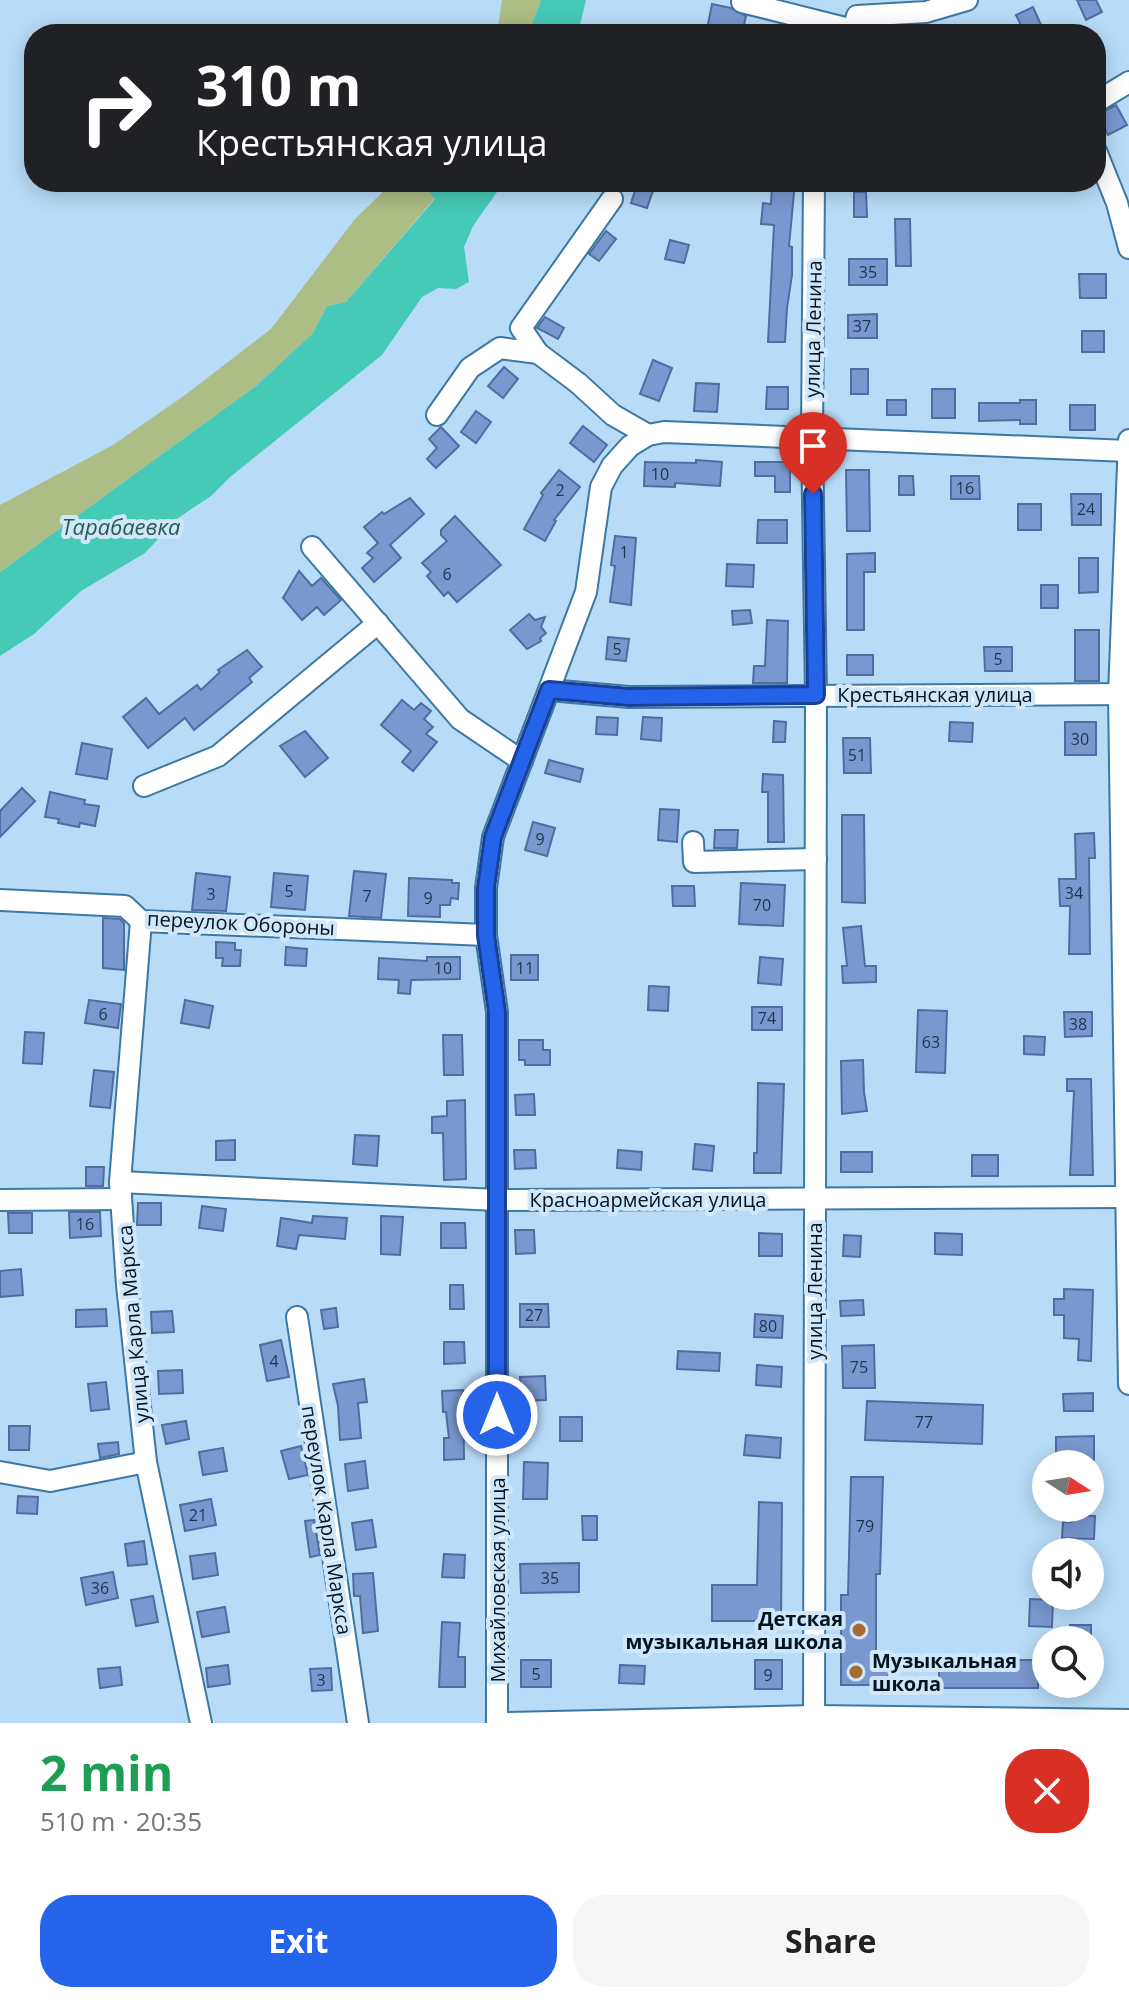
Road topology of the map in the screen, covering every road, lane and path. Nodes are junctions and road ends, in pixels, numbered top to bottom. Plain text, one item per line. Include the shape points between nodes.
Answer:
1 (967, 0) edge
2 (742, 2) edge
3 (883, 7) edge
4 (841, 24) edge
5 (858, 24) edge
6 (1129, 82) edge
7 (1106, 96) edge
8 (1106, 176) edge
9 (814, 192) edge
10 (612, 199) dead end
11 (1129, 248) edge
12 (538, 353) junction
13 (437, 415) dead end
14 (648, 435) junction
15 (812, 437) junction
16 (1129, 438) edge
17 (1128, 451) edge
18 (312, 547) dead end
19 (1126, 568) edge
20 (1126, 600) edge
21 (378, 623) junction
22 (549, 690) junction
23 (1124, 694) edge
24 (816, 695) junction
25 (522, 761) junction
26 (144, 786) dead end
27 (693, 842) dead end
28 (816, 859) junction
29 (0, 900) edge
30 (141, 921) junction
31 (486, 935) junction
32 (121, 1190) junction
33 (814, 1197) junction
34 (1127, 1197) edge
35 (0, 1200) edge
36 (497, 1200) junction
37 (297, 1317) dead end
38 (1129, 1384) edge
39 (146, 1462) junction
40 (0, 1472) edge
41 (814, 1720) edge
42 (1129, 1720) edge
43 (201, 1723) edge
44 (358, 1723) edge
45 (497, 1723) edge
46 (507, 1723) edge

1 - 3 street via 926,12
2 - 4 street
3 - 5 street
6 - 7 street
8 - 11 street
9 - 15 street, улица Ленина
10 - 12 street via 521,328
12 - 13 street via 500,348 470,368
12 - 14 street via 613,415
14 - 15 street
14 - 22 street, Михайловская улица via 630,446 601,487 586,592
15 - 17 street
15 - 24 street, улица Ленина
16 - 17 street
17 - 19 street
18 - 21 street
19 - 20 street
20 - 23 street
21 - 25 street via 460,719
21 - 26 street via 218,756
22 - 24 street, Крестьянская улица via 629,697
22 - 25 street, Михайловская улица
23 - 24 street, Крестьянская улица
23 - 34 street
24 - 28 street, улица Ленина
25 - 31 street, Михайловская улица via 493,837
27 - 28 street via 694,862
28 - 33 street, улица Ленина
29 - 30 street, переулок Обороны via 125,906
30 - 31 street, переулок Обороны
30 - 32 street, улица Карла Маркса
31 - 36 street, Михайловская улица via 497,1012
32 - 35 street, Красноармейская улица
32 - 36 street, Красноармейская улица
32 - 39 street, улица Карла Маркса
33 - 34 street, Красноармейская улица
33 - 36 street, Красноармейская улица
33 - 41 street, улица Ленина
34 - 38 street
36 - 45 street, Михайловская улица
37 - 44 street, переулок Карла Маркса
39 - 40 street via 50,1481
39 - 43 street, улица Карла Маркса
41 - 42 street
41 - 46 street

